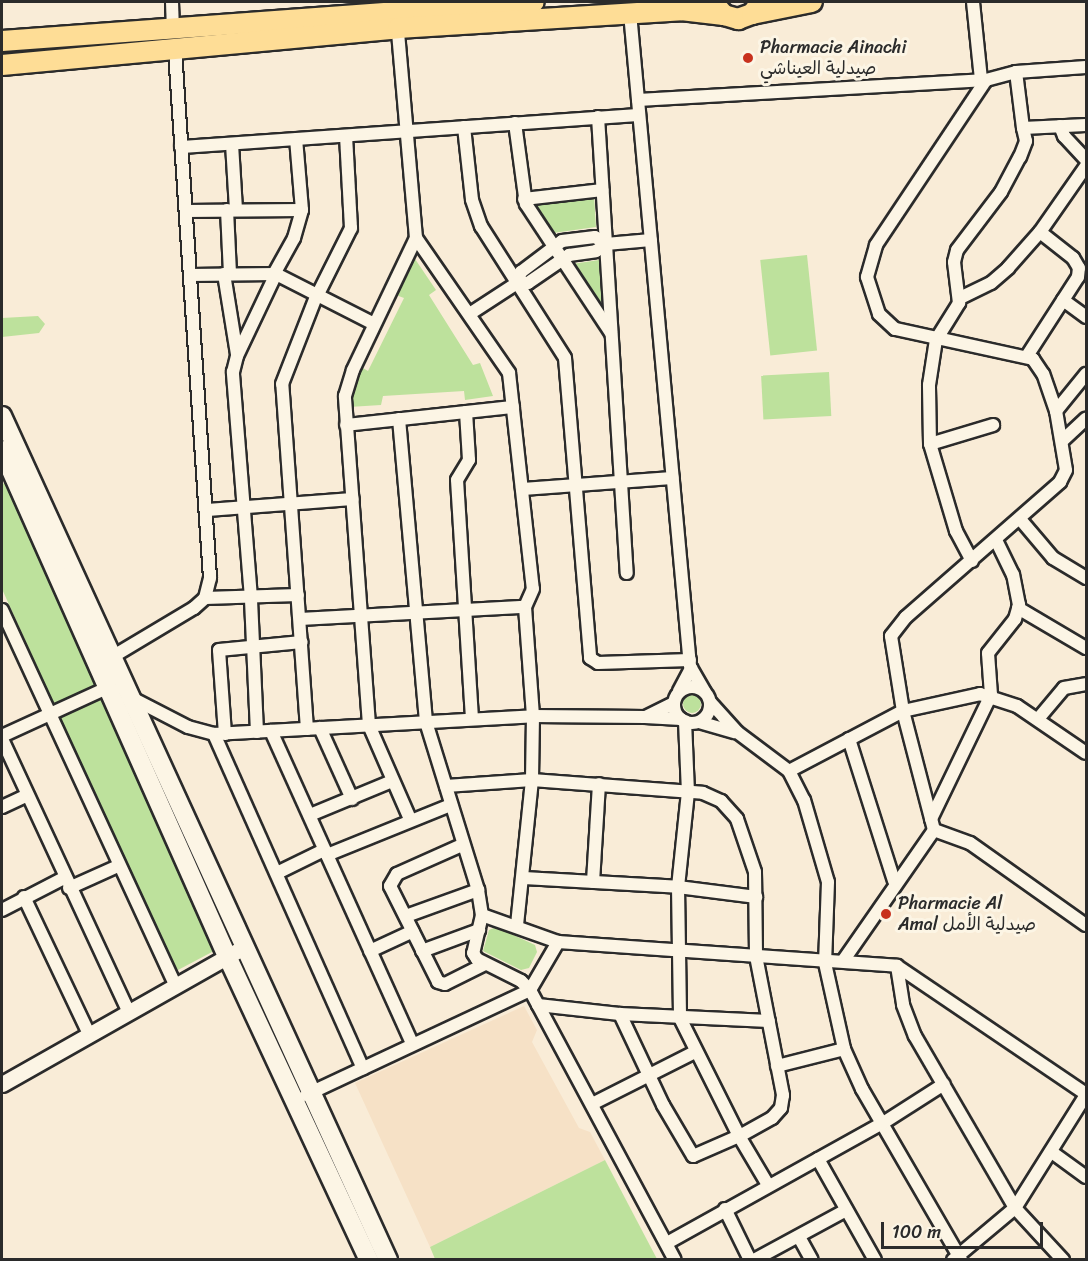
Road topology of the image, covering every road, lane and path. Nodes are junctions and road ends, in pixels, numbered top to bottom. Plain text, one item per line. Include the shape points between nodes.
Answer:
1 (172, 2) edge
2 (534, 2) edge
3 (801, 2) edge
4 (973, 2) edge
5 (681, 5) edge
6 (719, 8) edge
7 (756, 8) edge
8 (630, 13) junction
9 (397, 20) junction
10 (174, 28) junction
11 (2, 41) edge
12 (175, 51) junction
13 (2, 65) edge
14 (1086, 68) edge
15 (1016, 72) junction
16 (983, 80) junction
17 (638, 100) junction
18 (639, 115) junction
19 (598, 117) junction
20 (515, 123) junction
21 (1086, 125) edge
22 (1060, 126) junction
23 (464, 127) junction
24 (1023, 128) junction
25 (407, 131) junction
26 (346, 136) junction
27 (296, 139) junction
28 (232, 144) junction
29 (181, 147) junction
30 (1086, 160) edge
31 (1086, 166) edge
32 (602, 190) junction
33 (524, 199) junction
34 (231, 210) junction
35 (302, 210) junction
36 (186, 211) junction
37 (1040, 232) junction
38 (416, 238) junction
39 (651, 240) junction
40 (606, 244) junction
41 (552, 248) junction
42 (560, 260) junction
43 (227, 274) junction
44 (275, 274) junction
45 (190, 275) junction
46 (517, 283) junction
47 (317, 294) junction
48 (960, 298) junction
49 (1063, 300) junction
50 (471, 314) junction
51 (1086, 317) edge
52 (374, 324) junction
53 (612, 334) junction
54 (936, 340) junction
55 (237, 356) junction
56 (1027, 356) junction
57 (1086, 374) edge
58 (513, 406) junction
59 (1056, 411) junction
60 (466, 412) junction
61 (2, 416) edge
62 (399, 419) junction
63 (1086, 419) edge
64 (346, 425) junction
65 (993, 425) dead end
66 (1062, 441) junction
67 (930, 444) junction
68 (2, 450) edge
69 (12, 470) edge
70 (673, 478) junction
71 (621, 482) junction
72 (574, 485) junction
73 (522, 489) junction
74 (353, 499) junction
75 (293, 505) junction
76 (243, 507) junction
77 (207, 510) junction
78 (1020, 519) junction
79 (996, 540) junction
80 (972, 561) junction
81 (627, 573) dead end
82 (1086, 578) edge
83 (298, 595) junction
84 (205, 598) junction
85 (251, 598) junction
86 (525, 607) junction
87 (1018, 608) junction
88 (2, 610) edge
89 (465, 611) junction
90 (417, 612) junction
91 (361, 615) junction
92 (300, 619) junction
93 (302, 642) junction
94 (254, 648) junction
95 (1086, 648) edge
96 (104, 661) junction
97 (690, 664) junction
98 (1086, 684) edge
99 (115, 694) junction
100 (991, 695) junction
101 (676, 697) junction
102 (708, 698) junction
103 (903, 711) junction
104 (50, 714) junction
105 (533, 716) junction
106 (645, 717) junction
107 (472, 719) junction
108 (1038, 719) junction
109 (683, 720) junction
110 (426, 722) junction
111 (699, 722) junction
112 (369, 726) junction
113 (320, 728) junction
114 (307, 729) junction
115 (271, 731) junction
116 (257, 732) junction
117 (736, 732) junction
118 (220, 734) junction
119 (2, 737) edge
120 (849, 739) junction
121 (1086, 753) edge
122 (789, 771) junction
123 (532, 780) junction
124 (392, 781) junction
125 (598, 784) junction
126 (446, 786) junction
127 (688, 792) junction
128 (26, 796) junction
129 (352, 799) junction
130 (451, 805) junction
131 (2, 807) edge
132 (310, 815) junction
133 (410, 819) junction
134 (932, 824) junction
135 (462, 845) junction
136 (326, 852) junction
137 (118, 866) junction
138 (277, 873) junction
139 (524, 878) junction
140 (894, 881) junction
141 (593, 882) junction
142 (67, 883) junction
143 (678, 887) junction
144 (478, 890) junction
145 (24, 897) junction
146 (756, 897) junction
147 (2, 910) edge
148 (405, 915) junction
149 (482, 915) junction
150 (1085, 922) edge
151 (517, 926) junction
152 (479, 930) junction
153 (413, 931) junction
154 (558, 942) junction
155 (245, 948) junction
156 (678, 950) junction
157 (370, 951) junction
158 (422, 951) junction
159 (228, 956) junction
160 (756, 956) junction
161 (843, 961) junction
162 (825, 963) junction
163 (485, 964) junction
164 (897, 966) junction
165 (175, 984) junction
166 (530, 990) junction
167 (538, 1005) junction
168 (128, 1011) junction
169 (620, 1014) junction
170 (680, 1018) junction
171 (769, 1021) junction
172 (88, 1032) junction
173 (412, 1044) junction
174 (844, 1049) junction
175 (695, 1052) junction
176 (777, 1066) junction
177 (363, 1068) junction
178 (648, 1076) junction
179 (2, 1084) edge
180 (944, 1084) junction
181 (1086, 1095) edge
182 (304, 1096) junction
183 (592, 1104) junction
184 (883, 1123) junction
185 (739, 1136) junction
186 (1053, 1153) junction
187 (818, 1159) junction
188 (1086, 1177) edge
189 (768, 1185) junction
190 (1015, 1208) junction
191 (725, 1209) junction
192 (846, 1210) junction
193 (799, 1237) junction
194 (667, 1242) junction
195 (957, 1258) edge
196 (369, 1260) edge
197 (388, 1260) edge
198 (675, 1260) edge
199 (750, 1260) edge
200 (754, 1260) edge
201 (812, 1260) edge
202 (875, 1260) edge
203 (1063, 1260) edge

1 - 10 street
2 - 9 main road
3 - 7 main road
4 - 16 street
5 - 6 main road
5 - 8 main road
6 - 7 main road via 738,19
8 - 9 main road
8 - 17 street
9 - 10 main road
9 - 12 main road
9 - 25 street
10 - 11 main road
12 - 13 main road
12 - 29 street
14 - 15 street
15 - 16 street
15 - 24 street
16 - 17 street
16 - 54 street via 868,262 871,294 888,324
17 - 18 street
18 - 19 street
18 - 39 street
19 - 20 street
19 - 32 street
20 - 23 street
20 - 33 street
21 - 22 street
22 - 24 street
22 - 30 street
23 - 25 street
23 - 46 street via 476,213
24 - 48 street via 1026,141 1020,157 1001,192 957,250 954,267
25 - 26 street
25 - 38 street
26 - 27 street
26 - 47 street via 351,228
27 - 28 street
27 - 35 street
28 - 29 street
28 - 34 street
29 - 36 street
31 - 37 street
32 - 33 street
32 - 40 street
33 - 41 street
34 - 35 street
34 - 36 street
34 - 43 street
35 - 44 street via 294,238
36 - 45 street
37 - 48 street via 991,283
37 - 49 street via 1073,258 1079,268
38 - 50 street
38 - 52 street
39 - 40 street
39 - 70 street
40 - 41 street via 596,237 562,241
40 - 42 street via 596,251
40 - 53 street
41 - 42 street
41 - 46 street via 521,272
42 - 46 street via 528,283
42 - 53 street
43 - 44 street
43 - 45 street
43 - 55 street
44 - 47 street
44 - 55 street
45 - 77 street
46 - 50 street
46 - 72 street via 565,358
47 - 52 street
47 - 75 street via 282,384
48 - 54 street
49 - 51 street
49 - 56 street
50 - 58 street via 509,374
52 - 64 street via 348,382
53 - 71 street
54 - 56 street
54 - 67 street via 926,411
55 - 76 street via 233,372
56 - 59 street via 1040,369
57 - 59 street
58 - 60 street
58 - 73 street
59 - 66 street
60 - 62 street
60 - 89 street via 469,460 457,480
61 - 69 main road
62 - 64 street
62 - 90 street
63 - 66 street
64 - 74 street
65 - 67 street
66 - 78 street via 1064,477
67 - 80 street via 956,531
68 - 69 main road
69 - 96 main road
70 - 71 street
70 - 97 street
71 - 72 street
71 - 81 street
72 - 73 street
72 - 97 street via 590,657 598,663
73 - 86 street via 533,589
74 - 75 street
74 - 91 street
75 - 76 street
75 - 83 street
76 - 77 street
76 - 85 street
77 - 84 street via 210,578
78 - 79 street
78 - 82 street via 1053,558
79 - 80 street
79 - 87 street via 1013,575
80 - 103 street via 906,617 891,636
83 - 85 street
83 - 92 street
84 - 85 street
84 - 96 street
85 - 94 street
86 - 89 street
86 - 105 street
87 - 95 street
87 - 100 street via 1015,619 988,653
88 - 104 street
89 - 90 street
89 - 107 street
90 - 91 street
90 - 110 street
91 - 92 street
91 - 112 street
92 - 93 street
93 - 94 street
93 - 114 street
94 - 116 street
94 - 118 street via 219,650
96 - 99 main road
97 - 101 street
97 - 102 street
98 - 108 street via 1064,688
99 - 104 street
99 - 118 street via 188,727
99 - 155 main road
99 - 159 main road
100 - 103 street via 964,696
100 - 108 street
100 - 134 street
101 - 102 street via 690,687
101 - 106 street
101 - 109 street
102 - 111 street via 708,715
102 - 117 street
103 - 120 street
103 - 134 street
104 - 119 street
104 - 137 street
105 - 106 street
105 - 107 street
105 - 123 street
106 - 109 street
107 - 110 street
108 - 121 street
109 - 111 street
109 - 127 street
110 - 112 street
110 - 126 street
111 - 117 street
112 - 113 street
112 - 124 street
113 - 114 street
113 - 129 street
114 - 115 street
115 - 116 street
115 - 132 street
116 - 118 street
117 - 122 street
118 - 138 street
119 - 128 street
120 - 122 street
120 - 140 street
122 - 162 street via 815,832 828,882
123 - 125 street
123 - 126 street
123 - 139 street
124 - 129 street
124 - 133 street
125 - 127 street
125 - 141 street
126 - 130 street
127 - 143 street
127 - 146 street via 713,796 737,819 752,853
128 - 131 street
128 - 142 street
129 - 132 street
130 - 133 street
130 - 135 street
132 - 136 street
133 - 136 street
134 - 140 street
134 - 150 street via 970,843
135 - 144 street
135 - 148 street via 392,878 390,886
136 - 138 street
136 - 157 street
137 - 142 street
137 - 165 street
138 - 177 street
139 - 141 street
139 - 151 street
140 - 161 street
141 - 143 street
142 - 145 street
142 - 168 street
143 - 146 street
143 - 156 street
144 - 148 street
144 - 149 street
145 - 147 street
145 - 172 street
146 - 160 street
148 - 153 street
149 - 151 street
149 - 152 street
151 - 154 street
152 - 158 street
152 - 163 street via 473,953
153 - 157 street
153 - 158 street
154 - 156 street
154 - 166 street
155 - 159 street
155 - 182 main road
156 - 160 street
156 - 170 street
157 - 173 street
158 - 163 street via 432,975 441,984
159 - 165 street
159 - 182 main road
160 - 162 street
160 - 171 street
161 - 162 street
161 - 164 street
162 - 174 street
163 - 166 street
164 - 180 street via 908,1021
164 - 181 street
165 - 168 street
166 - 167 street
166 - 173 street
167 - 169 street
167 - 183 street
168 - 172 street
169 - 170 street
169 - 178 street
170 - 171 street
170 - 175 street
171 - 176 street
172 - 179 street
173 - 177 street
174 - 176 street
174 - 184 street
175 - 178 street
175 - 185 street
176 - 185 street via 781,1108
177 - 182 street
178 - 183 street
178 - 185 street via 693,1156
180 - 184 street
180 - 190 street
181 - 186 street
182 - 196 main road
182 - 197 main road
183 - 194 street
184 - 187 street
184 - 195 street
185 - 189 street
186 - 188 street
186 - 190 street
187 - 189 street
187 - 192 street
189 - 191 street
190 - 195 street
190 - 203 street
191 - 194 street
191 - 199 street
192 - 193 street
192 - 202 street
193 - 200 street
193 - 201 street
194 - 198 street

